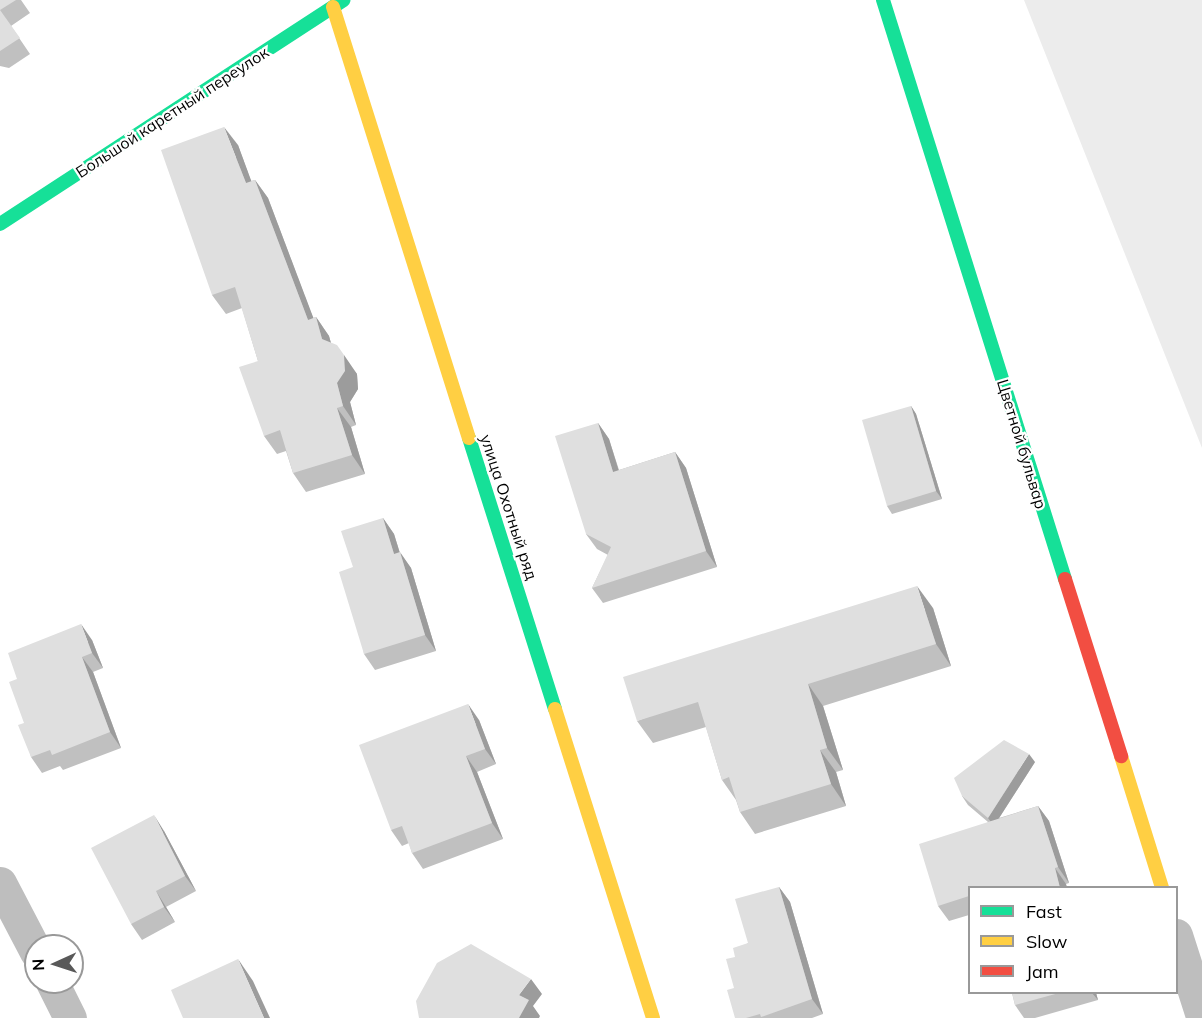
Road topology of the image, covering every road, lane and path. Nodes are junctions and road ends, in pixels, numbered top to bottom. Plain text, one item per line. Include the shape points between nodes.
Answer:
1 (883, 0) edge
2 (338, 3) edge
3 (0, 225) edge
4 (0, 883) edge
5 (1161, 886) edge
6 (27, 934) edge
7 (1178, 941) edge
8 (58, 994) edge
9 (1202, 1016) edge
10 (70, 1018) edge
11 (653, 1018) edge

1 - 5 street, Цветной бульвар
2 - 3 street, Большой каретный переулок
2 - 11 street, улица Охотный ряд
4 - 6 street
7 - 9 street
8 - 10 street

